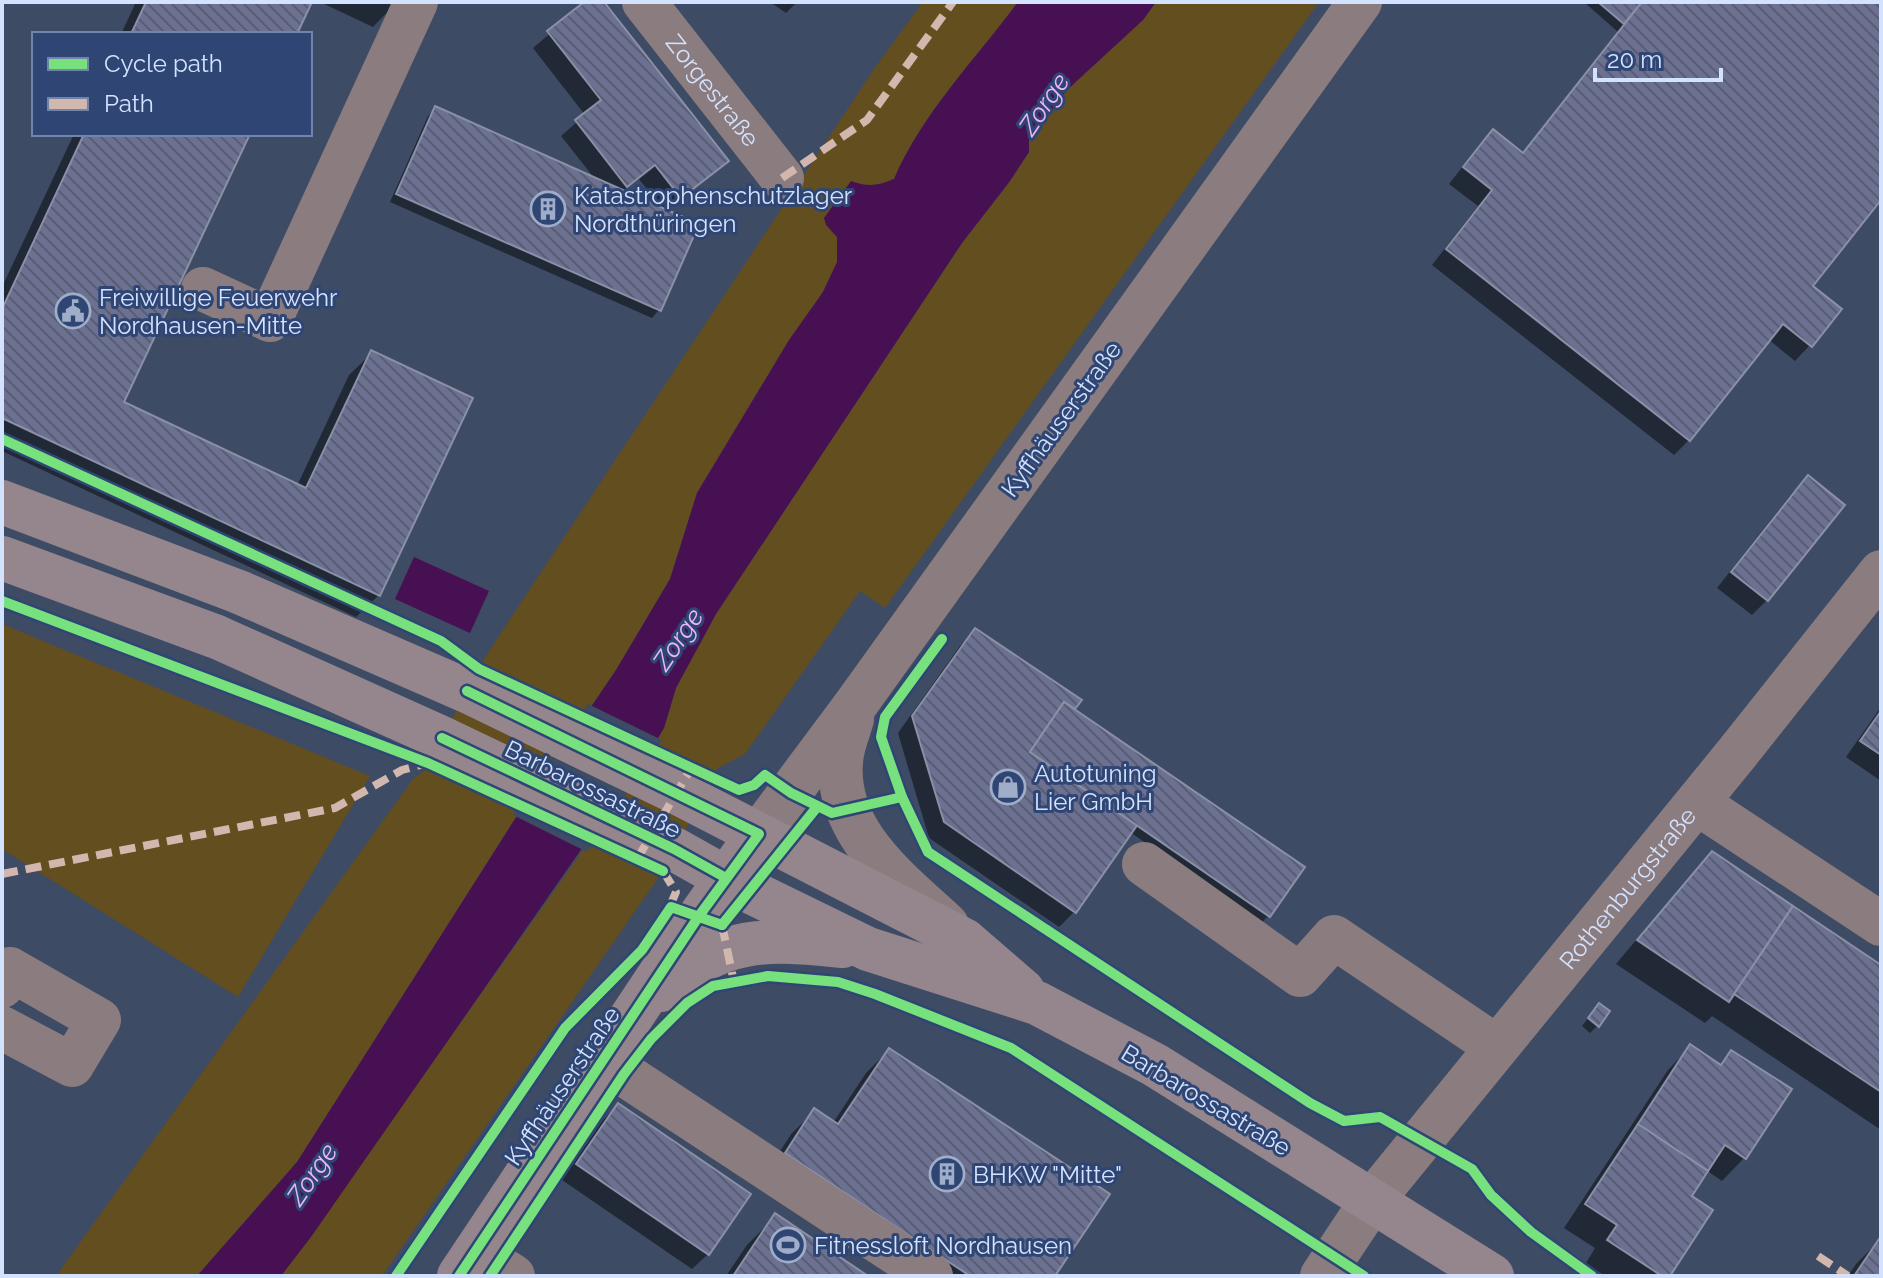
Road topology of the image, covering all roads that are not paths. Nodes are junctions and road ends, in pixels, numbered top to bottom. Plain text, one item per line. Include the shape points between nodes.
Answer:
1 (416, 2) edge
2 (644, 2) edge
3 (1360, 2) edge
4 (782, 178) dead end
5 (203, 289) dead end
6 (2, 502) edge
7 (2, 558) edge
8 (1881, 572) edge
9 (1867, 619) edge
10 (856, 704) junction
11 (1697, 803) junction
12 (759, 834) junction
13 (1144, 864) dead end
14 (726, 878) junction
15 (1881, 924) edge
16 (964, 940) junction
17 (868, 949) junction
18 (2, 986) edge
19 (1037, 1003) junction
20 (2, 1028) edge
21 (1497, 1047) junction
22 (610, 1050) junction
23 (1371, 1202) junction
24 (467, 1264) edge
25 (513, 1276) edge
26 (931, 1276) edge
27 (1322, 1276) edge
28 (1492, 1276) edge

1 - 5 street via 270,320
2 - 4 street, Zorgestraße
3 - 10 street, Kyffhäuserstraße
6 - 12 main road, Barbarossastraße via 239,592 467,691
7 - 14 main road, Barbarossastraße via 217,637 442,738
8 - 9 street, Rothenburgstraße
9 - 11 street, Rothenburgstraße
10 - 12 street, Kyffhäuserstraße
10 - 16 street, Barbarossastraße via 841,774 856,831 882,865
11 - 15 street
11 - 21 street, Rothenburgstraße
12 - 14 main road, Kyffhäuserstraße
12 - 16 main road, Barbarossastraße
13 - 21 street via 1300,975 1334,937
14 - 17 main road, Barbarossastraße
14 - 22 main road, Kyffhäuserstraße
16 - 19 main road, Barbarossastraße
17 - 19 main road, Barbarossastraße
17 - 22 main road via 800,942 728,948 674,979
18 - 20 street via 10,969 99,1020 72,1065
19 - 23 main road, Barbarossastraße via 1155,1065
21 - 23 street, Rothenburgstraße
22 - 24 main road, Kyffhäuserstraße
22 - 26 street
23 - 27 street
23 - 28 main road, Barbarossastraße
24 - 25 street

